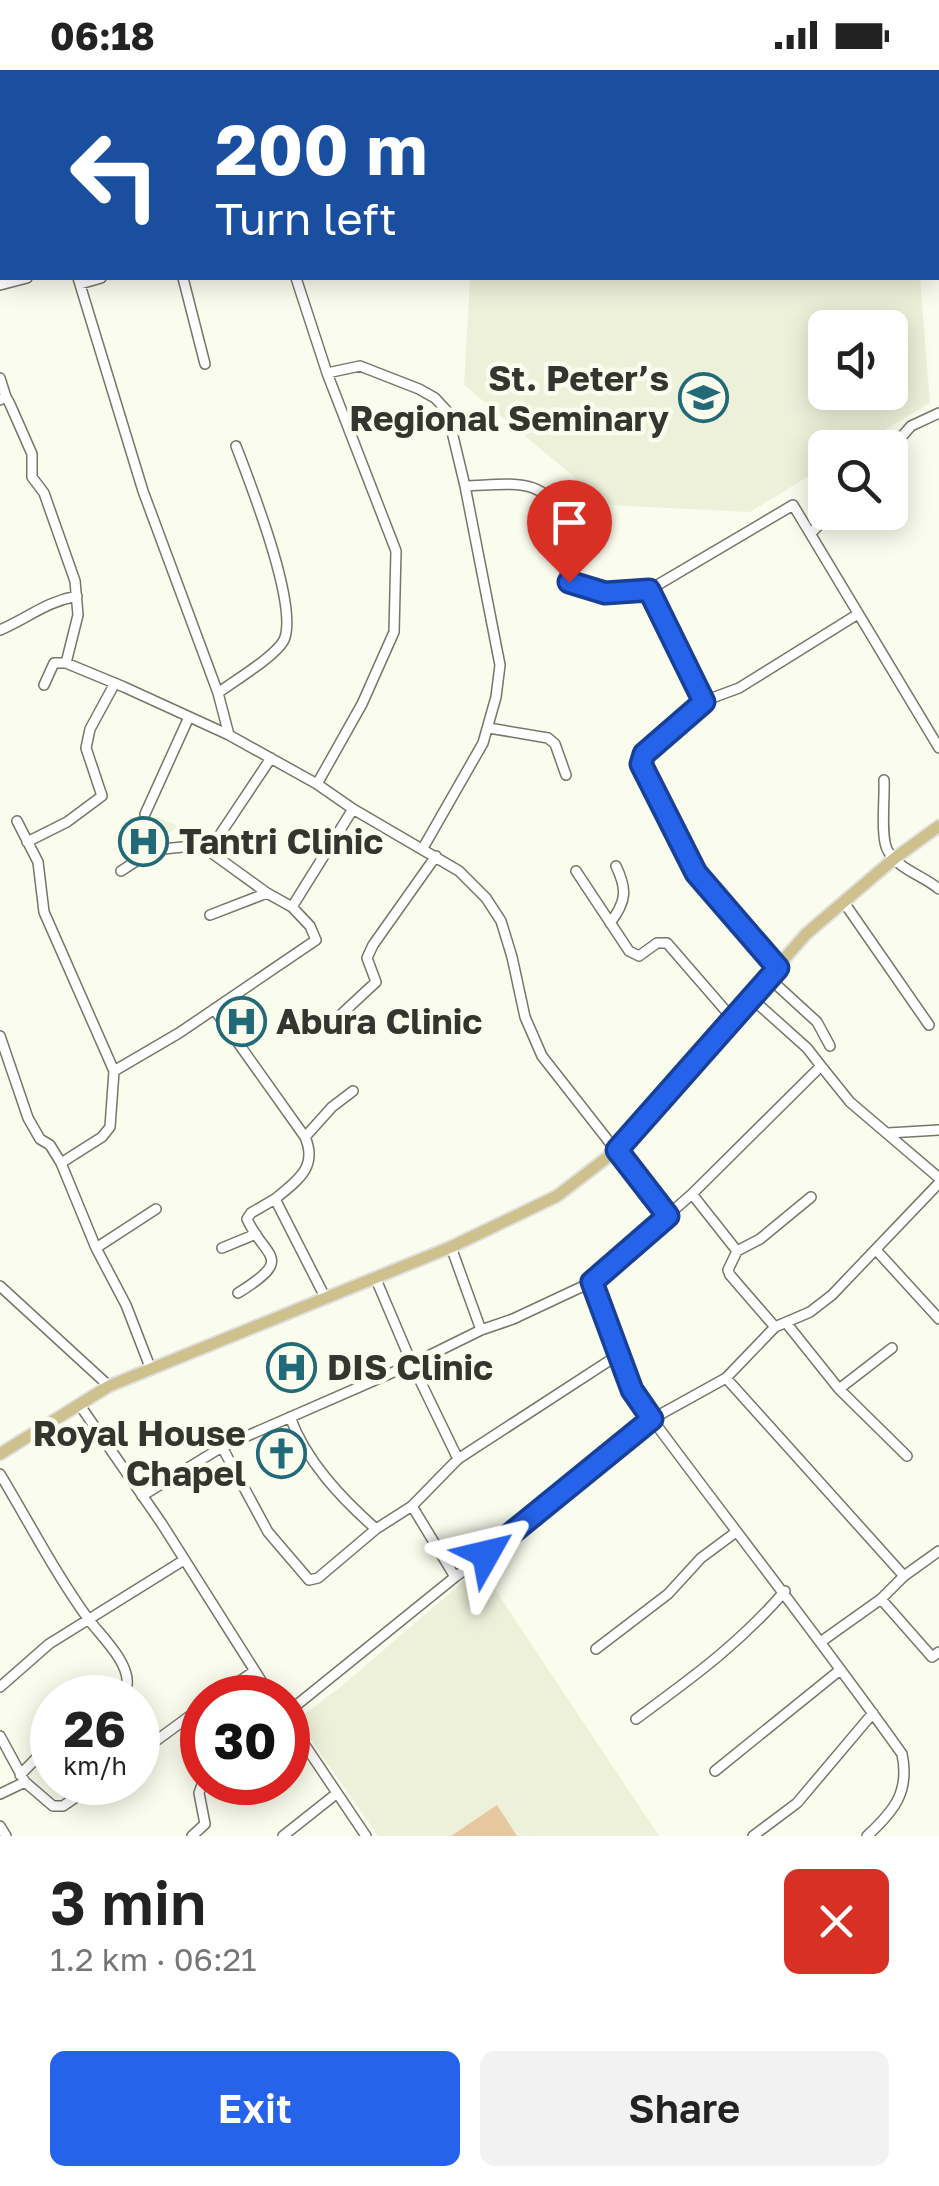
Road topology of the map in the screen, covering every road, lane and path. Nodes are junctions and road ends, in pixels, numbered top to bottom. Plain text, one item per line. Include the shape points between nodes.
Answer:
1 (184, 280) edge
2 (297, 280) edge
3 (79, 281) edge
4 (205, 364) dead end
5 (327, 373) junction
6 (0, 378) edge
7 (3, 398) edge
8 (939, 413) edge
9 (908, 430) edge
10 (236, 446) dead end
11 (466, 486) junction
12 (812, 532) joint
13 (649, 590) junction
14 (77, 596) junction
15 (858, 614) junction
16 (0, 630) edge
17 (66, 663) junction
18 (115, 683) junction
19 (44, 685) dead end
20 (218, 692) junction
21 (704, 702) junction
22 (188, 717) junction
23 (490, 728) junction
24 (229, 735) junction
25 (939, 748) edge
26 (272, 758) junction
27 (566, 774) dead end
28 (884, 780) dead end
29 (317, 784) junction
30 (353, 810) junction
31 (145, 814) dead end
32 (17, 821) dead end
33 (939, 826) edge
34 (27, 842) junction
35 (422, 848) junction
36 (209, 851) junction
37 (436, 856) junction
38 (895, 858) junction
39 (616, 866) dead end
40 (120, 871) dead end
41 (576, 872) dead end
42 (939, 889) edge
43 (267, 894) junction
44 (843, 902) junction
45 (292, 907) junction
46 (210, 916) dead end
47 (610, 923) junction
48 (774, 973) junction
49 (750, 997) junction
50 (214, 1010) junction
51 (732, 1018) junction
52 (333, 1022) dead end
53 (929, 1025) dead end
54 (0, 1036) edge
55 (830, 1046) dead end
56 (820, 1066) junction
57 (114, 1071) junction
58 (353, 1091) dead end
59 (939, 1130) edge
60 (888, 1133) junction
61 (305, 1137) junction
62 (617, 1150) junction
63 (61, 1164) junction
64 (939, 1180) edge
65 (692, 1194) junction
66 (812, 1197) dead end
67 (275, 1199) junction
68 (156, 1210) dead end
69 (668, 1216) junction
70 (256, 1234) junction
71 (451, 1247) junction
72 (96, 1248) junction
73 (222, 1248) dead end
74 (737, 1251) junction
75 (877, 1251) junction
76 (375, 1277) junction
77 (592, 1282) junction
78 (0, 1286) edge
79 (238, 1292) dead end
80 (324, 1296) junction
81 (939, 1319) edge
82 (787, 1324) junction
83 (774, 1326) junction
84 (481, 1330) junction
85 (892, 1348) dead end
86 (618, 1355) junction
87 (412, 1364) junction
88 (150, 1368) junction
89 (726, 1378) junction
90 (108, 1386) junction
91 (839, 1389) junction
92 (79, 1404) junction
93 (290, 1417) junction
94 (652, 1419) junction
95 (222, 1447) junction
96 (0, 1454) edge
97 (907, 1456) dead end
98 (458, 1459) junction
99 (0, 1474) edge
100 (142, 1496) junction
101 (412, 1506) junction
102 (376, 1529) junction
103 (736, 1532) junction
104 (939, 1550) edge
105 (184, 1560) junction
106 (456, 1576) junction
107 (904, 1576) junction
108 (785, 1591) junction
109 (881, 1599) junction
110 (88, 1619) junction
111 (822, 1642) junction
112 (596, 1650) dead end
113 (937, 1658) edge
114 (840, 1670) junction
115 (253, 1672) junction
116 (128, 1675) edge
117 (249, 1675) edge
118 (255, 1675) edge
119 (0, 1687) edge
120 (310, 1694) edge
121 (873, 1714) junction
122 (636, 1719) dead end
123 (0, 1736) edge
124 (310, 1756) edge
125 (30, 1770) edge
126 (715, 1771) dead end
127 (23, 1779) junction
128 (30, 1785) edge
129 (0, 1794) edge
130 (336, 1794) junction
131 (202, 1805) edge
132 (0, 1826) edge
133 (6, 1836) edge
134 (192, 1836) edge
135 (283, 1836) edge
136 (366, 1836) edge
137 (753, 1836) edge
138 (867, 1836) edge

1 - 4 street
2 - 5 street
3 - 20 street via 143,491
5 - 11 street via 360,366 435,398 447,411
5 - 29 street via 396,551 394,632
6 - 7 street
7 - 14 street via 30,450 32,477 72,567
8 - 9 street
10 - 20 street via 262,517 287,630 279,648
11 - 13 street via 544,492 558,508 569,582 605,593
11 - 23 street via 500,665
12 - 13 street via 793,504
12 - 15 street
13 - 21 street
14 - 16 street via 48,602
14 - 17 street
15 - 21 street via 739,688
15 - 25 street
17 - 18 street
17 - 19 street via 52,664
18 - 22 street
18 - 34 street via 86,748 102,796
20 - 24 street
21 - 48 street via 644,754 641,764 696,873
22 - 24 street
22 - 31 street
23 - 27 street via 548,738
23 - 35 street
24 - 26 street
26 - 29 street
26 - 36 street
28 - 38 street via 884,840
29 - 30 street
30 - 35 street
30 - 45 street
32 - 34 street
33 - 38 main road
34 - 57 street via 38,862 44,912
35 - 37 street
36 - 40 street via 162,849
36 - 43 street
37 - 52 street via 373,945 367,958 374,985
37 - 62 street via 486,898 500,921 524,1017 542,1056
38 - 42 street
38 - 44 main road
39 - 47 street via 624,902
41 - 47 street
43 - 45 street
43 - 46 street
44 - 48 main road
44 - 53 street
45 - 50 street via 316,936 313,946
47 - 51 street via 635,955 662,942 673,948
48 - 49 main road
48 - 55 street
49 - 51 main road
49 - 56 street
50 - 57 street
50 - 61 street
51 - 62 main road
54 - 63 street via 28,1118
56 - 60 street
56 - 65 street
57 - 63 street via 107,1132
58 - 61 street
59 - 60 street
60 - 64 street
61 - 67 street via 312,1152 307,1168
62 - 69 street
62 - 71 main road via 557,1196
63 - 72 street
64 - 75 street
65 - 69 street
65 - 74 street
66 - 74 street
67 - 70 street via 251,1213
67 - 80 street
68 - 72 street
69 - 77 street
70 - 73 street
70 - 79 street via 271,1252 271,1265
71 - 76 main road
71 - 84 street
72 - 88 street
74 - 83 street via 730,1275
75 - 81 street
75 - 82 street via 832,1295
76 - 80 main road
76 - 87 street
77 - 84 street
77 - 86 street
78 - 90 street
80 - 88 main road
82 - 83 street
82 - 91 street
83 - 89 street
84 - 87 street
85 - 91 street
86 - 94 street
86 - 98 street
87 - 93 street
87 - 98 street
88 - 90 main road
89 - 94 street
89 - 107 street
90 - 92 main road
91 - 97 street
92 - 96 main road
92 - 100 street
93 - 95 street
93 - 102 street via 303,1448
94 - 103 street
94 - 106 street
95 - 100 street
95 - 102 street via 268,1532 309,1580
98 - 101 street
99 - 110 street
100 - 105 street
101 - 102 street
101 - 106 street
103 - 108 street
103 - 112 street
104 - 107 street
105 - 110 street
105 - 115 street
106 - 120 street
107 - 109 street
108 - 111 street
108 - 122 street via 726,1653
109 - 111 street
109 - 113 street
110 - 116 street
110 - 119 street
111 - 114 street
114 - 121 street
114 - 126 street
115 - 117 street
115 - 118 street
121 - 137 street via 797,1803
121 - 138 street via 902,1754 906,1784 900,1801
123 - 127 street
124 - 130 street
125 - 127 street
127 - 128 street
127 - 129 street
130 - 135 street
130 - 136 street
131 - 134 street via 205,1824
132 - 133 street

